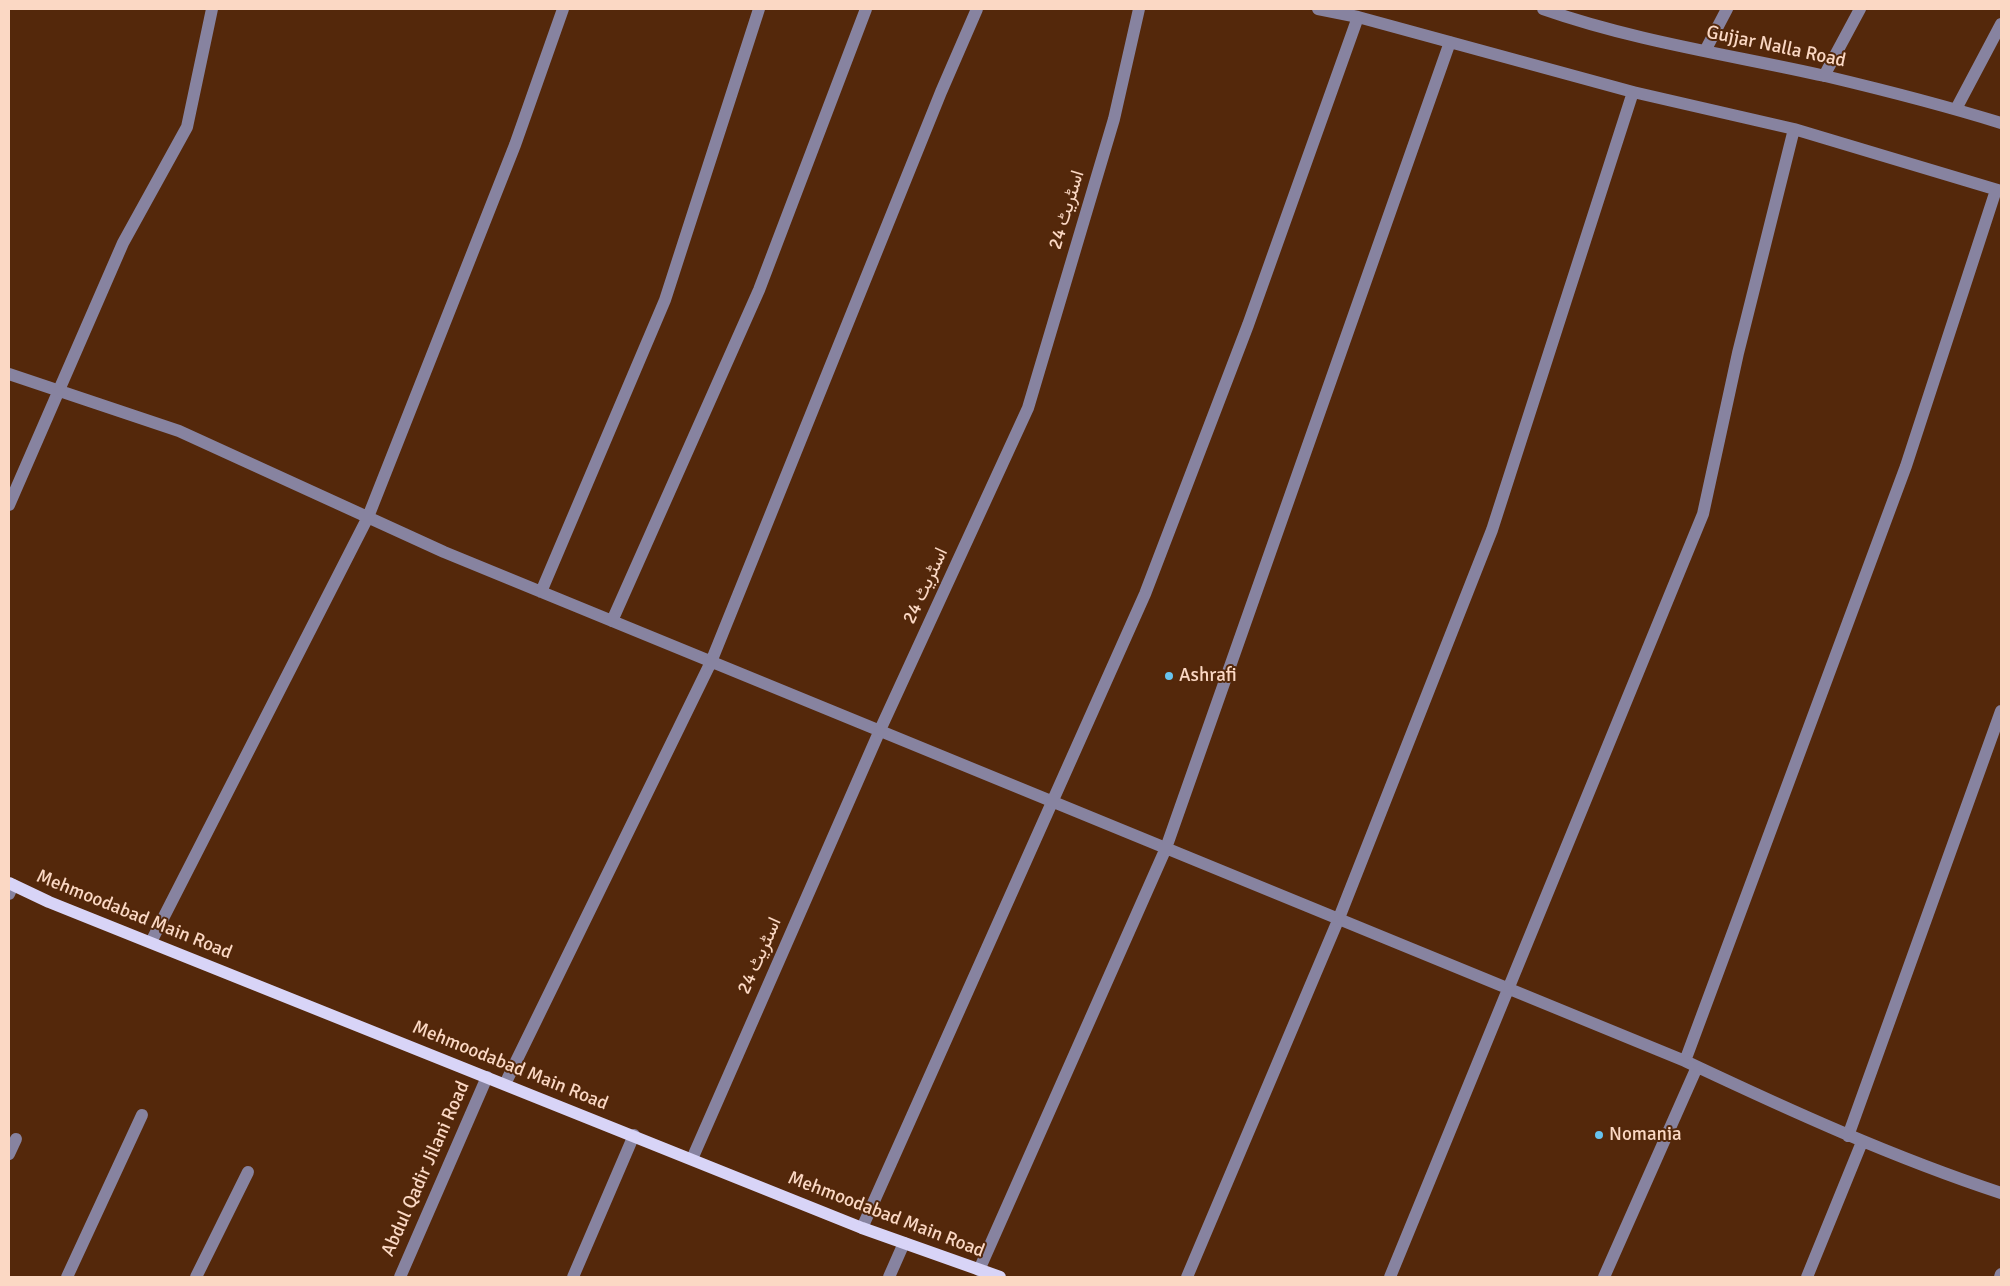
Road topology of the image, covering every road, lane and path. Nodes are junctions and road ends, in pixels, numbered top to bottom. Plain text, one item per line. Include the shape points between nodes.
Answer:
1 (212, 9) edge
2 (563, 9) edge
3 (759, 9) edge
4 (866, 9) edge
5 (978, 9) edge
6 (1139, 9) edge
7 (1318, 9) edge
8 (1544, 9) edge
9 (1727, 9) edge
10 (1860, 9) edge
11 (1571, 13) edge
12 (1358, 17) junction
13 (2001, 24) edge
14 (1450, 42) junction
15 (1705, 52) junction
16 (1824, 76) junction
17 (1633, 92) junction
18 (1956, 109) junction
19 (2001, 123) edge
20 (1794, 129) junction
21 (1999, 191) edge
22 (9, 374) edge
23 (60, 391) junction
24 (9, 505) edge
25 (368, 517) junction
26 (541, 592) junction
27 (612, 621) junction
28 (711, 662) junction
29 (2001, 711) edge
30 (880, 730) junction
31 (1053, 801) junction
32 (1166, 848) junction
33 (10, 888) edge
34 (1339, 918) junction
35 (151, 942) junction
36 (1510, 989) junction
37 (1691, 1064) junction
38 (487, 1077) junction
39 (505, 1084) junction
40 (142, 1115) dead end
41 (634, 1135) junction
42 (1848, 1136) junction
43 (16, 1139) dead end
44 (1862, 1142) junction
45 (9, 1154) edge
46 (692, 1159) junction
47 (248, 1172) dead end
48 (2001, 1194) edge
49 (862, 1228) junction
50 (904, 1243) junction
51 (979, 1270) junction
52 (67, 1277) edge
53 (196, 1277) edge
54 (400, 1277) edge
55 (573, 1277) edge
56 (889, 1277) edge
57 (1000, 1277) edge
58 (1187, 1277) edge
59 (1390, 1277) edge
60 (1604, 1277) edge
61 (1806, 1277) edge

1 - 23 street via 187,127 123,243
2 - 25 street via 515,145
3 - 26 street via 665,300
4 - 27 street via 759,290
5 - 28 street via 937,101
6 - 30 street, اسٹریٹ 24 via 1114,119 1028,408
7 - 12 street
8 - 11 street, Gujjar Nalla Road
9 - 15 street
10 - 16 street
11 - 15 street, Gujjar Nalla Road
12 - 14 street
12 - 31 street via 1248,325 1145,594
13 - 18 street
14 - 17 street
14 - 32 street
15 - 16 street, Gujjar Nalla Road
16 - 18 street, Gujjar Nalla Road
17 - 20 street
17 - 34 street via 1492,530
18 - 19 street, Gujjar Nalla Road
20 - 21 street
20 - 36 street via 1738,353 1703,514
21 - 37 street via 1906,466
22 - 23 street
23 - 24 street
23 - 25 street via 179,431
25 - 26 street
25 - 35 street
26 - 27 street
27 - 28 street
28 - 30 street
28 - 39 street
29 - 42 street
30 - 31 street
30 - 46 street, اسٹریٹ 24
31 - 32 street
31 - 49 street
32 - 34 street
32 - 51 street
33 - 35 main road, Mehmoodabad Main Road
34 - 36 street
34 - 58 street
35 - 38 main road, Mehmoodabad Main Road
36 - 37 street
36 - 59 street
37 - 42 street
37 - 60 street
38 - 39 main road, Mehmoodabad Main Road
38 - 54 street, Abdul Qadir Jilani Road
39 - 41 main road, Mehmoodabad Main Road
40 - 52 street
41 - 46 main road, Mehmoodabad Main Road
41 - 55 street
42 - 44 street
43 - 45 street
44 - 48 street
44 - 61 street
46 - 49 main road, Mehmoodabad Main Road
47 - 53 street
49 - 50 main road, Mehmoodabad Main Road
50 - 51 main road, Mehmoodabad Main Road
50 - 56 street
51 - 57 main road, Mehmoodabad Main Road

